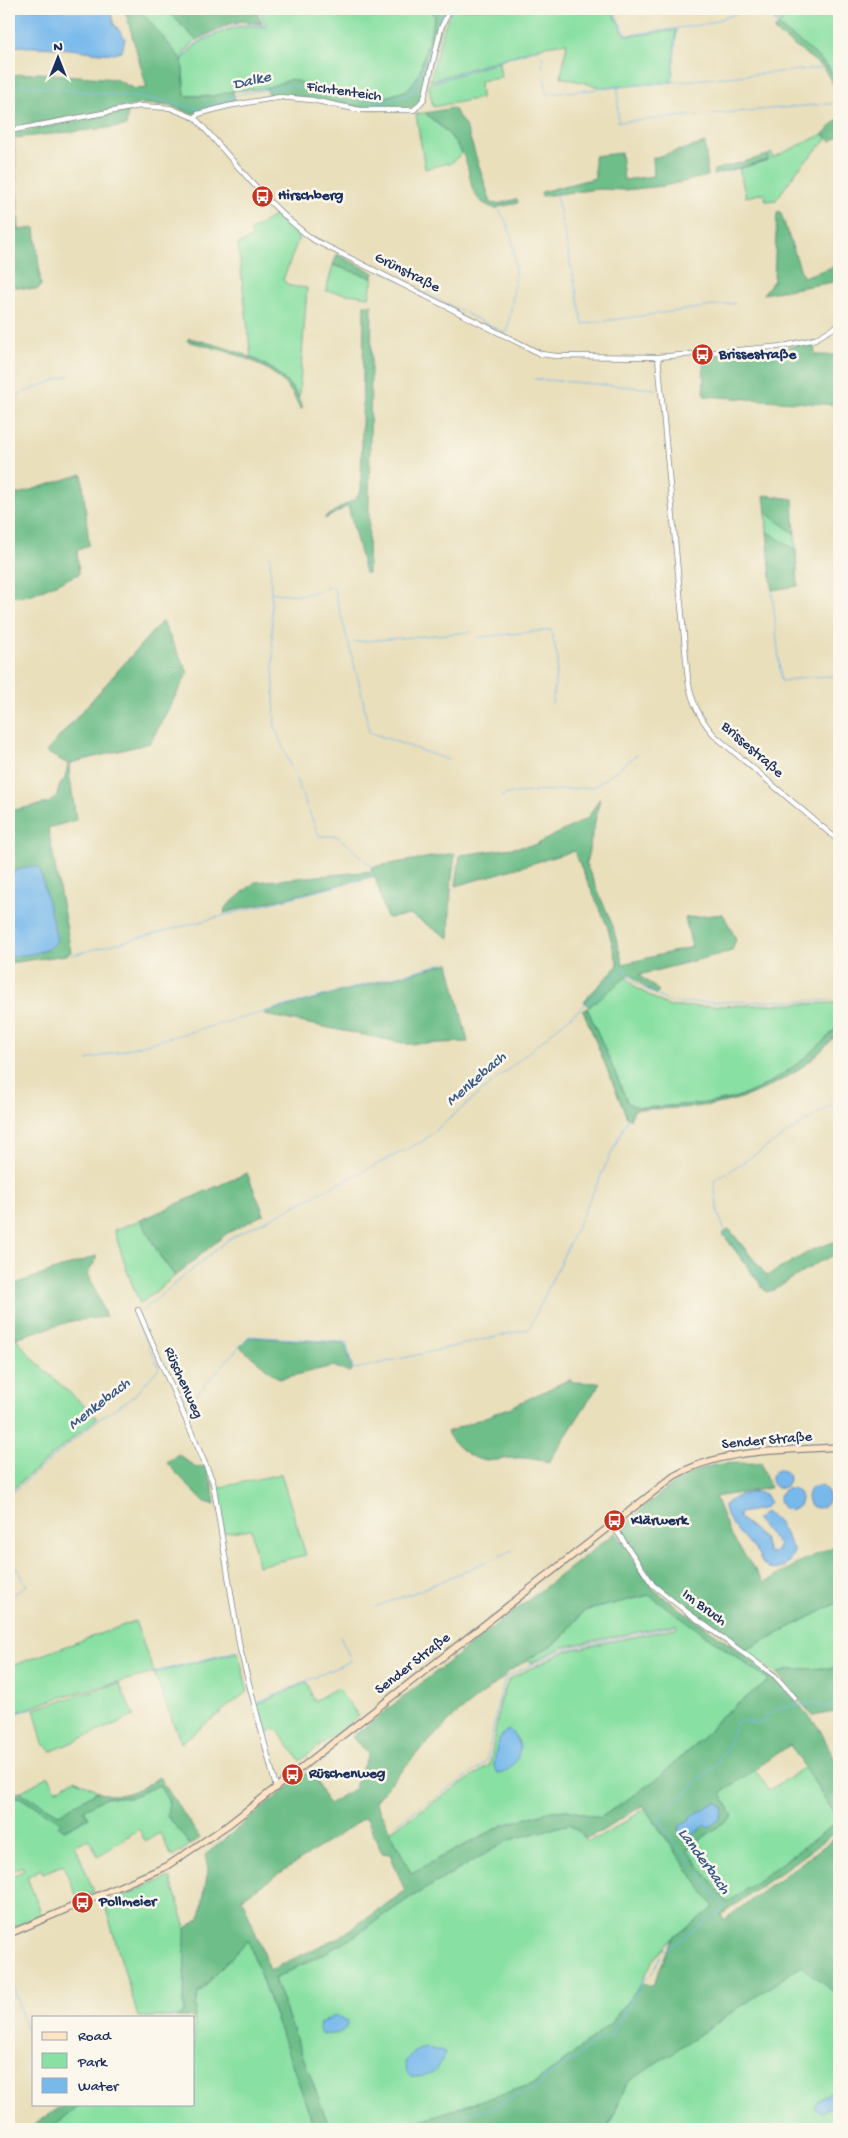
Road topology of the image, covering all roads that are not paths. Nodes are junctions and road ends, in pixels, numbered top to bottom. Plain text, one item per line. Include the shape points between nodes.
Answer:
1 (450, 9) edge
2 (195, 118) junction
3 (9, 131) edge
4 (839, 325) edge
5 (658, 357) junction
6 (839, 841) edge
7 (138, 1310) dead end
8 (839, 1447) edge
9 (612, 1524) junction
10 (794, 1698) dead end
11 (276, 1787) junction
12 (9, 1934) edge

1 - 2 street, Fichtenteich via 441,28 424,99 414,110 360,110 280,97 228,106 198,114
2 - 3 street, Grünstraße via 170,108 140,106
2 - 5 street, Grünstraße via 280,211 314,240 541,354
4 - 5 street, Grünstraße via 815,339 784,346
5 - 6 street, Brissestraße via 688,680 693,703 715,736
7 - 11 street, Rüschenweg via 212,1482 240,1649
8 - 9 main road, Sender Straße via 734,1455 704,1461 674,1476
9 - 10 street, Im Bruch via 653,1585 767,1669
9 - 11 main road, Sender Straße
11 - 12 main road, Sender Straße via 228,1825 167,1866

